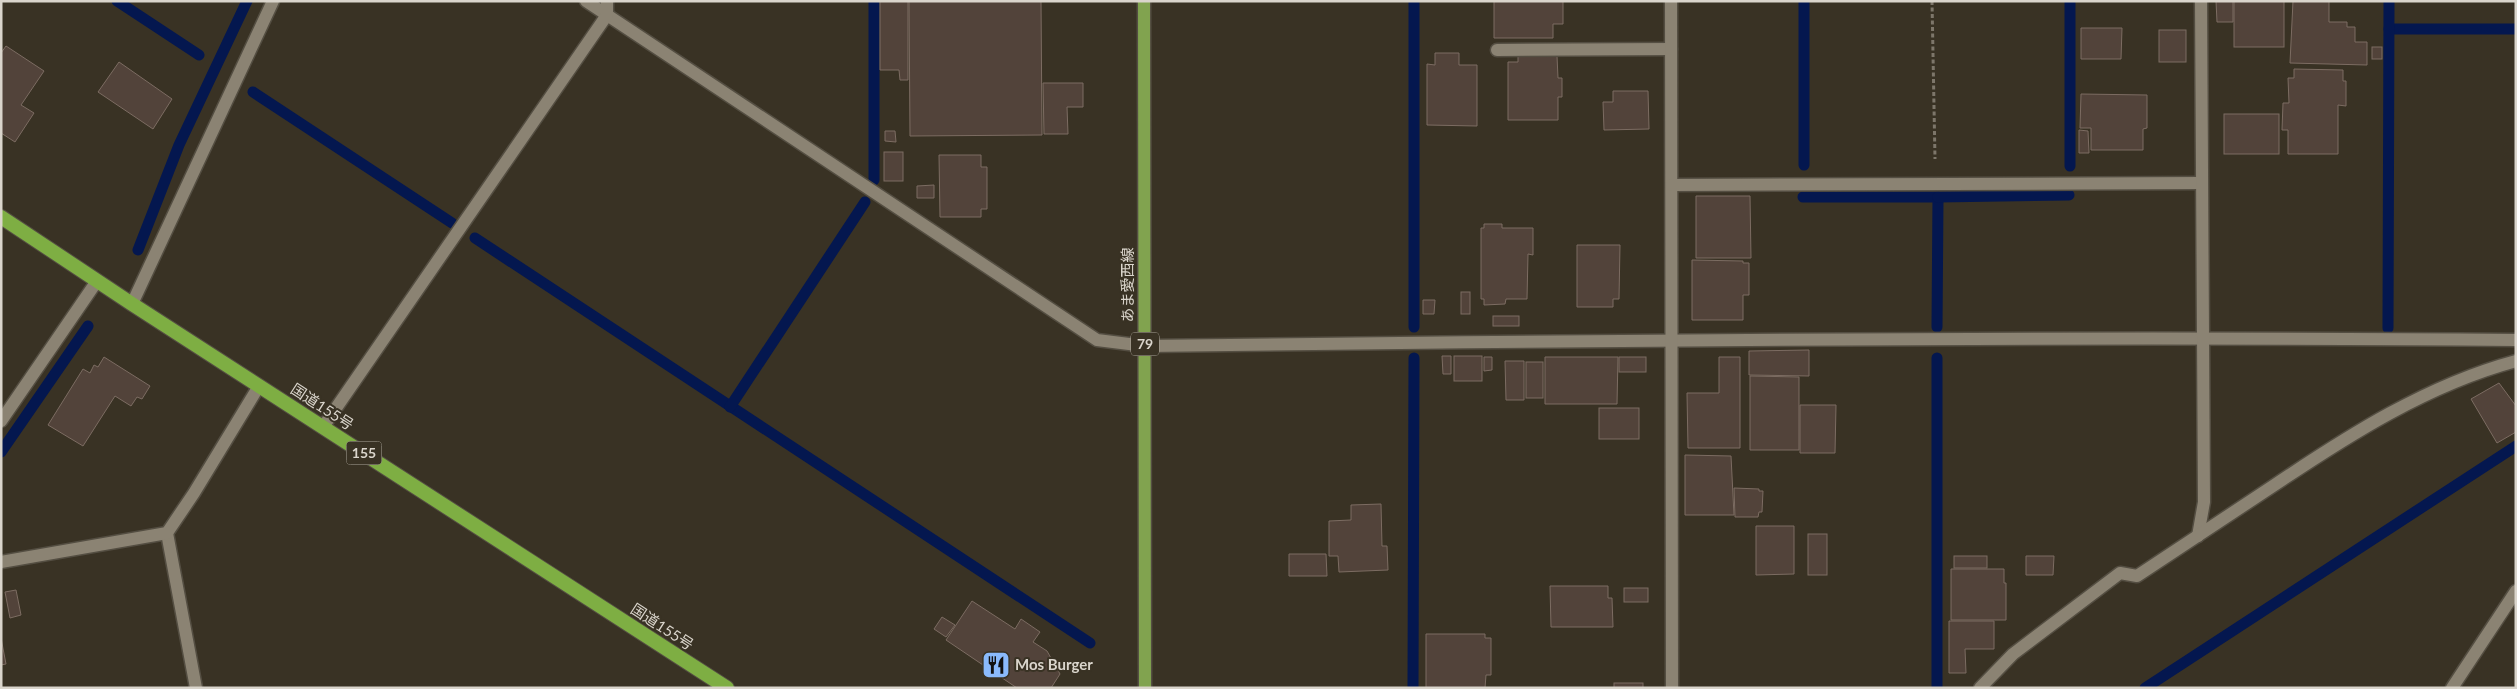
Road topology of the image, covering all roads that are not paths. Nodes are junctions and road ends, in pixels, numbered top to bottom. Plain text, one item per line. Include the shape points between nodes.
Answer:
1 (273, 1) edge
2 (586, 1) edge
3 (607, 1) edge
4 (1144, 1) edge
5 (1671, 1) edge
6 (2201, 1) edge
7 (607, 15) junction
8 (1497, 50) dead end
9 (1671, 50) junction
10 (2202, 183) junction
11 (1672, 185) junction
12 (1, 217) edge
13 (97, 281) junction
14 (132, 304) junction
15 (2202, 337) junction
16 (1672, 339) junction
17 (2516, 340) edge
18 (1145, 346) junction
19 (2516, 361) edge
20 (259, 386) junction
21 (1, 421) edge
22 (323, 427) junction
23 (167, 533) junction
24 (2198, 536) junction
25 (1, 562) edge
26 (2516, 591) edge
27 (196, 688) edge
28 (727, 688) edge
29 (1145, 688) edge
30 (1672, 688) edge
31 (1980, 688) edge
32 (2452, 688) edge

1 - 14 street
2 - 7 street
3 - 7 street
4 - 18 main road, あま愛西線 / 79
5 - 9 street
6 - 10 street
7 - 18 street via 1097,340
7 - 22 street
8 - 9 street
9 - 11 street
10 - 11 street
10 - 15 street
11 - 16 street
12 - 13 highway, 国道155号 / 155
13 - 14 highway, 国道155号 / 155
13 - 21 street
14 - 20 highway, 国道155号 / 155
15 - 16 street
15 - 17 street
15 - 24 street via 2204,502
16 - 18 street
16 - 30 street
18 - 29 main road, あま愛西線 / 79
19 - 24 street via 2483,370 2401,406
20 - 22 highway, 国道155号 / 155
20 - 23 street
22 - 28 highway, 国道155号 / 155
23 - 25 street
23 - 27 street
24 - 31 street via 2137,576 2120,573 2013,654
26 - 32 street

